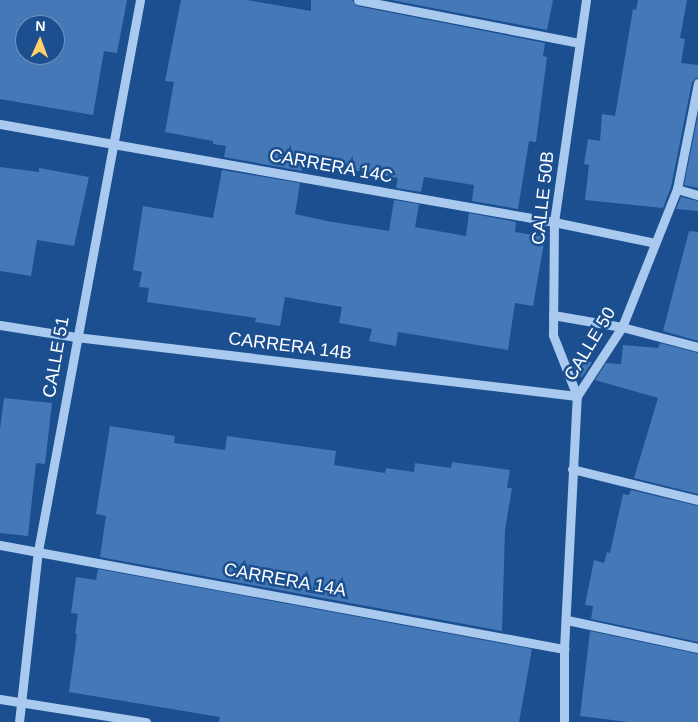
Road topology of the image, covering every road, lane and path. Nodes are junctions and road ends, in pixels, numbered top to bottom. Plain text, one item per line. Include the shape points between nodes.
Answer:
1 (140, 0) edge
2 (358, 0) edge
3 (586, 0) edge
4 (579, 43) junction
5 (698, 83) edge
6 (0, 124) edge
7 (113, 144) junction
8 (677, 189) junction
9 (698, 195) edge
10 (554, 222) junction
11 (655, 244) junction
12 (553, 315) junction
13 (0, 325) edge
14 (622, 327) junction
15 (76, 337) junction
16 (698, 347) edge
17 (577, 396) junction
18 (572, 469) junction
19 (698, 500) edge
20 (0, 545) edge
21 (38, 551) junction
22 (567, 620) junction
23 (564, 648) junction
24 (698, 648) edge
25 (0, 699) edge
26 (20, 702) junction
27 (20, 722) edge
28 (146, 722) edge
29 (564, 722) edge

1 - 7 street, CALLE 51
2 - 4 street
3 - 4 street, CALLE 50B
4 - 10 street, CALLE 50B
5 - 8 street, CALLE 50
6 - 7 street, CARRERA 14C
7 - 10 street, CARRERA 14C
7 - 15 street, CALLE 51
8 - 9 street
8 - 11 street, CALLE 50
10 - 11 street, CARRERA 14C
10 - 12 street, CALLE 50B
11 - 14 street, CALLE 50
12 - 14 street
12 - 17 street, CALLE 50B via 553,335
13 - 15 street, CARRERA 14B
14 - 16 street
14 - 17 street, CALLE 50
15 - 17 street, CARRERA 14B
15 - 21 street, CALLE 51
17 - 18 street, CALLE 50
18 - 19 street
18 - 22 street, CALLE 50
20 - 21 street, CARRERA 14A
21 - 23 street, CARRERA 14A
21 - 26 street, CALLE 51
22 - 23 street, CALLE 50
22 - 24 street
23 - 29 street, CALLE 50
25 - 26 street
26 - 27 street, CALLE 51
26 - 28 street

